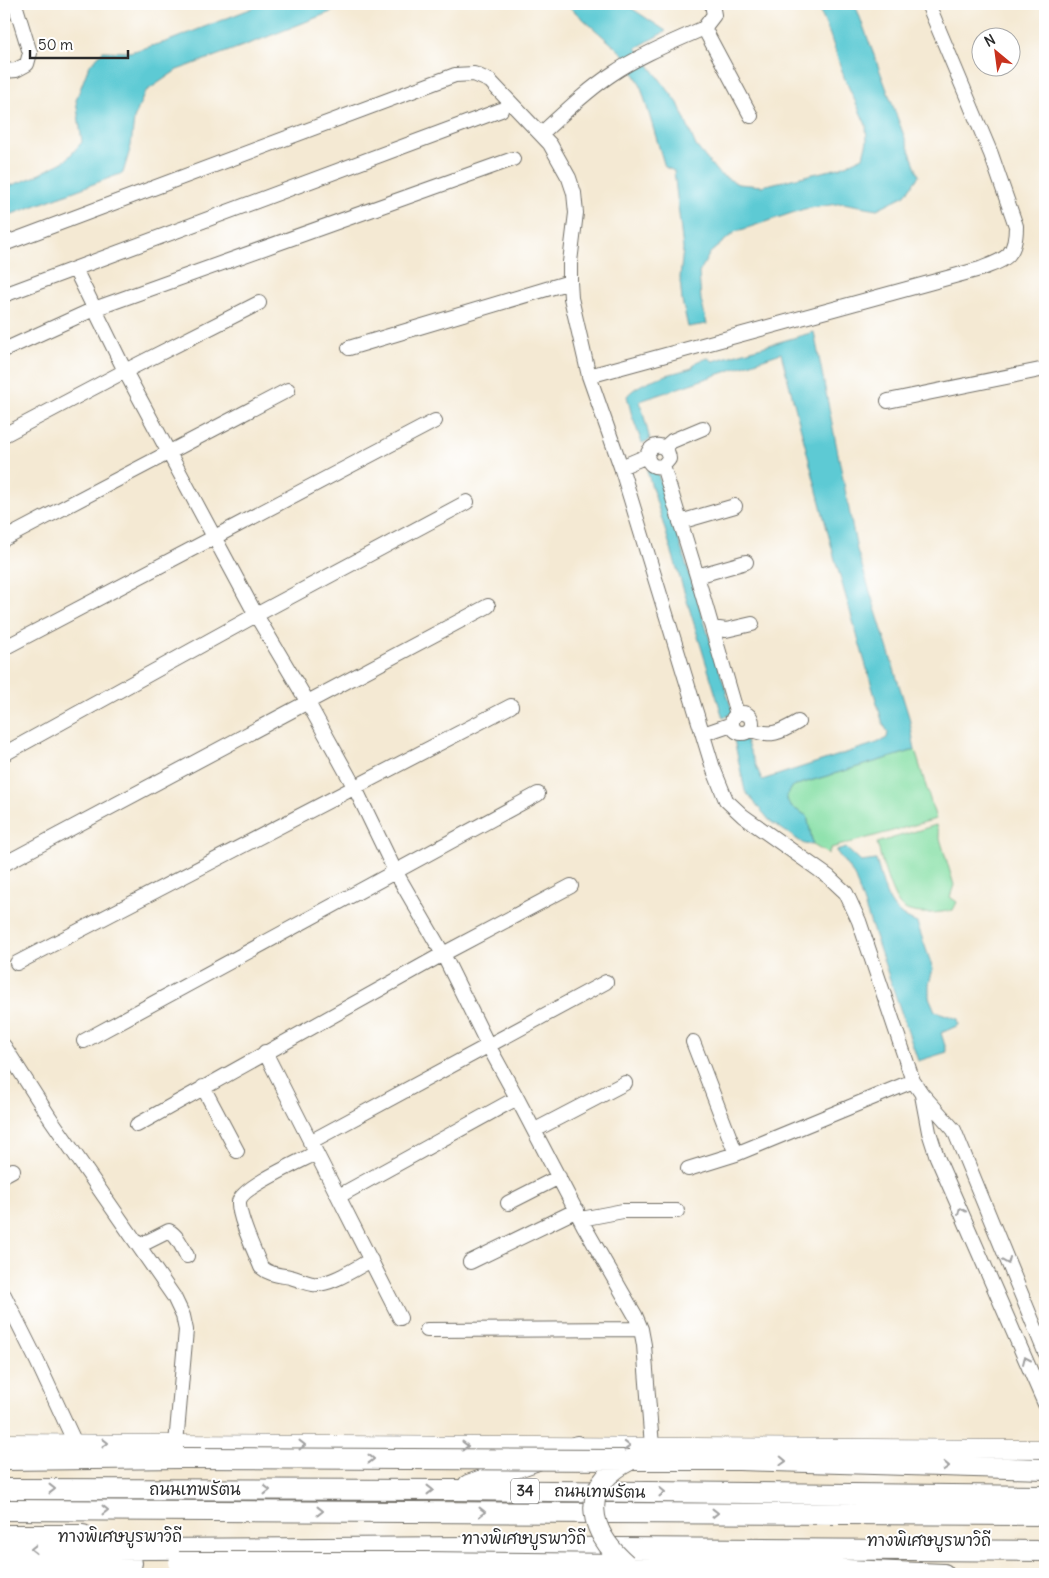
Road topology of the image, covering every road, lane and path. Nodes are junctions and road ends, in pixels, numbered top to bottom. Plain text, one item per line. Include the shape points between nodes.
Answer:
1 (15, 4) edge
2 (712, 4) edge
3 (928, 4) edge
4 (704, 28) junction
5 (4, 71) edge
6 (502, 110) dead end
7 (751, 116) dead end
8 (542, 134) junction
9 (513, 159) dead end
10 (4, 244) edge
11 (75, 269) junction
12 (570, 282) junction
13 (4, 295) edge
14 (259, 303) dead end
15 (94, 309) junction
16 (350, 348) dead end
17 (4, 350) edge
18 (1045, 369) edge
19 (125, 371) junction
20 (589, 376) junction
21 (288, 390) dead end
22 (888, 401) dead end
23 (435, 421) dead end
24 (703, 428) dead end
25 (4, 435) edge
26 (664, 448) junction
27 (170, 453) junction
28 (647, 456) junction
29 (663, 466) junction
30 (621, 467) junction
31 (467, 502) dead end
32 (735, 506) dead end
33 (680, 522) junction
34 (214, 536) junction
35 (4, 539) edge
36 (746, 562) dead end
37 (697, 576) junction
38 (488, 606) dead end
39 (256, 615) junction
40 (752, 624) dead end
41 (712, 628) junction
42 (4, 648) edge
43 (307, 702) junction
44 (511, 706) dead end
45 (735, 719) junction
46 (798, 722) dead end
47 (703, 734) junction
48 (4, 754) edge
49 (355, 788) junction
50 (538, 794) dead end
51 (4, 864) edge
52 (395, 871) junction
53 (572, 886) dead end
54 (443, 954) junction
55 (17, 963) dead end
56 (606, 982) dead end
57 (84, 1041) dead end
58 (693, 1042) dead end
59 (488, 1045) junction
60 (4, 1046) edge
61 (265, 1052) junction
62 (913, 1080) junction
63 (625, 1083) dead end
64 (203, 1087) junction
65 (922, 1094) junction
66 (518, 1098) junction
67 (137, 1125) dead end
68 (535, 1130) junction
69 (313, 1147) junction
70 (238, 1151) dead end
71 (736, 1154) junction
72 (688, 1169) dead end
73 (559, 1177) junction
74 (339, 1196) junction
75 (508, 1203) dead end
76 (677, 1211) dead end
77 (581, 1218) junction
78 (996, 1235) junction
79 (975, 1244) junction
80 (139, 1246) junction
81 (187, 1256) dead end
82 (371, 1260) junction
83 (470, 1262) dead end
84 (4, 1295) edge
85 (400, 1318) dead end
86 (641, 1329) junction
87 (427, 1330) dead end
88 (1045, 1352) edge
89 (1045, 1404) edge
90 (4, 1443) edge
91 (75, 1443) junction
92 (176, 1444) junction
93 (577, 1446) junction
94 (652, 1446) junction
95 (1045, 1449) edge
96 (4, 1460) edge
97 (630, 1460) junction
98 (1045, 1469) edge
99 (4, 1489) edge
100 (454, 1490) junction
101 (1045, 1496) edge
102 (4, 1510) edge
103 (1045, 1515) edge
104 (4, 1535) edge
105 (1045, 1541) edge
106 (471, 1547) junction
107 (4, 1550) edge
108 (1045, 1551) edge
109 (4, 1564) edge
110 (626, 1564) junction
111 (543, 1574) edge
112 (944, 1574) edge

1 - 5 street via 30,53 26,64 16,70
2 - 4 street via 714,15
3 - 20 street via 991,154 1016,226 1014,249 1001,261 980,269
4 - 7 street
4 - 8 street via 612,74
6 - 11 street
8 - 10 street via 490,81 474,74 454,75
8 - 12 street via 569,178 574,193 576,213
9 - 15 street
11 - 13 street
11 - 15 street
12 - 16 street
12 - 20 street
14 - 19 street
15 - 17 street
15 - 19 street
18 - 22 street
19 - 25 street
19 - 27 street
20 - 30 street
21 - 27 street
23 - 34 street
24 - 26 street via 672,441
26 - 28 street via 652,448
26 - 29 street via 669,459
27 - 34 street
27 - 35 street
28 - 29 street via 652,466
28 - 30 street
29 - 33 street
30 - 47 street
31 - 39 street
32 - 33 street
33 - 37 street
34 - 39 street
34 - 42 street
36 - 37 street
37 - 41 street
38 - 43 street
39 - 43 street
39 - 48 street
40 - 41 street via 726,630
41 - 45 street
43 - 49 street
43 - 51 street
44 - 49 street
45 - 46 street via 745,713 749,715 752,721 750,729 760,734 787,729
45 - 47 street
47 - 62 street via 726,800 846,893 859,921
49 - 52 street
49 - 55 street
50 - 52 street
52 - 54 street
52 - 57 street
53 - 54 street
54 - 59 street
54 - 61 street
56 - 59 street
58 - 71 street
59 - 66 street
59 - 69 street
60 - 80 street
61 - 64 street
61 - 69 street
62 - 65 street
62 - 71 street
63 - 68 street
64 - 67 street
64 - 70 street
65 - 78 street via 954,1130
79 -> 65 street via 937,1157
66 - 68 street
66 - 74 street
68 - 73 street
69 - 74 street
69 - 82 street via 241,1196 241,1213 262,1267 277,1275 315,1284 330,1281
71 - 72 street
73 - 75 street
73 - 77 street
74 - 82 street
76 - 77 street via 623,1210
77 - 83 street
77 - 86 street
78 - 79 street
78 -> 88 street
89 -> 79 street
80 - 81 street via 169,1231
80 - 92 street via 174,1297 186,1330
82 - 85 street
84 - 91 street
86 - 87 street
86 - 94 street
90 - 91 main road
91 -> 92 main road
92 -> 93 main road
93 -> 94 main road
93 - 100 highway
94 - 95 main road
96 -> 97 highway, bridge
97 -> 98 highway
97 - 110 highway, bridge via 618,1466 600,1484 594,1507 602,1537
99 -> 100 highway, ถนนเทพรัตน / 34
100 -> 101 highway, ถนนเทพรัตน / 34
102 -> 103 highway, ทางพิเศษบูรพาวิถี
104 - 105 highway, ทางพิเศษบูรพาวิถี
106 -> 107 highway
106 - 108 highway
106 - 111 highway
109 - 110 highway, bridge
110 - 112 highway

